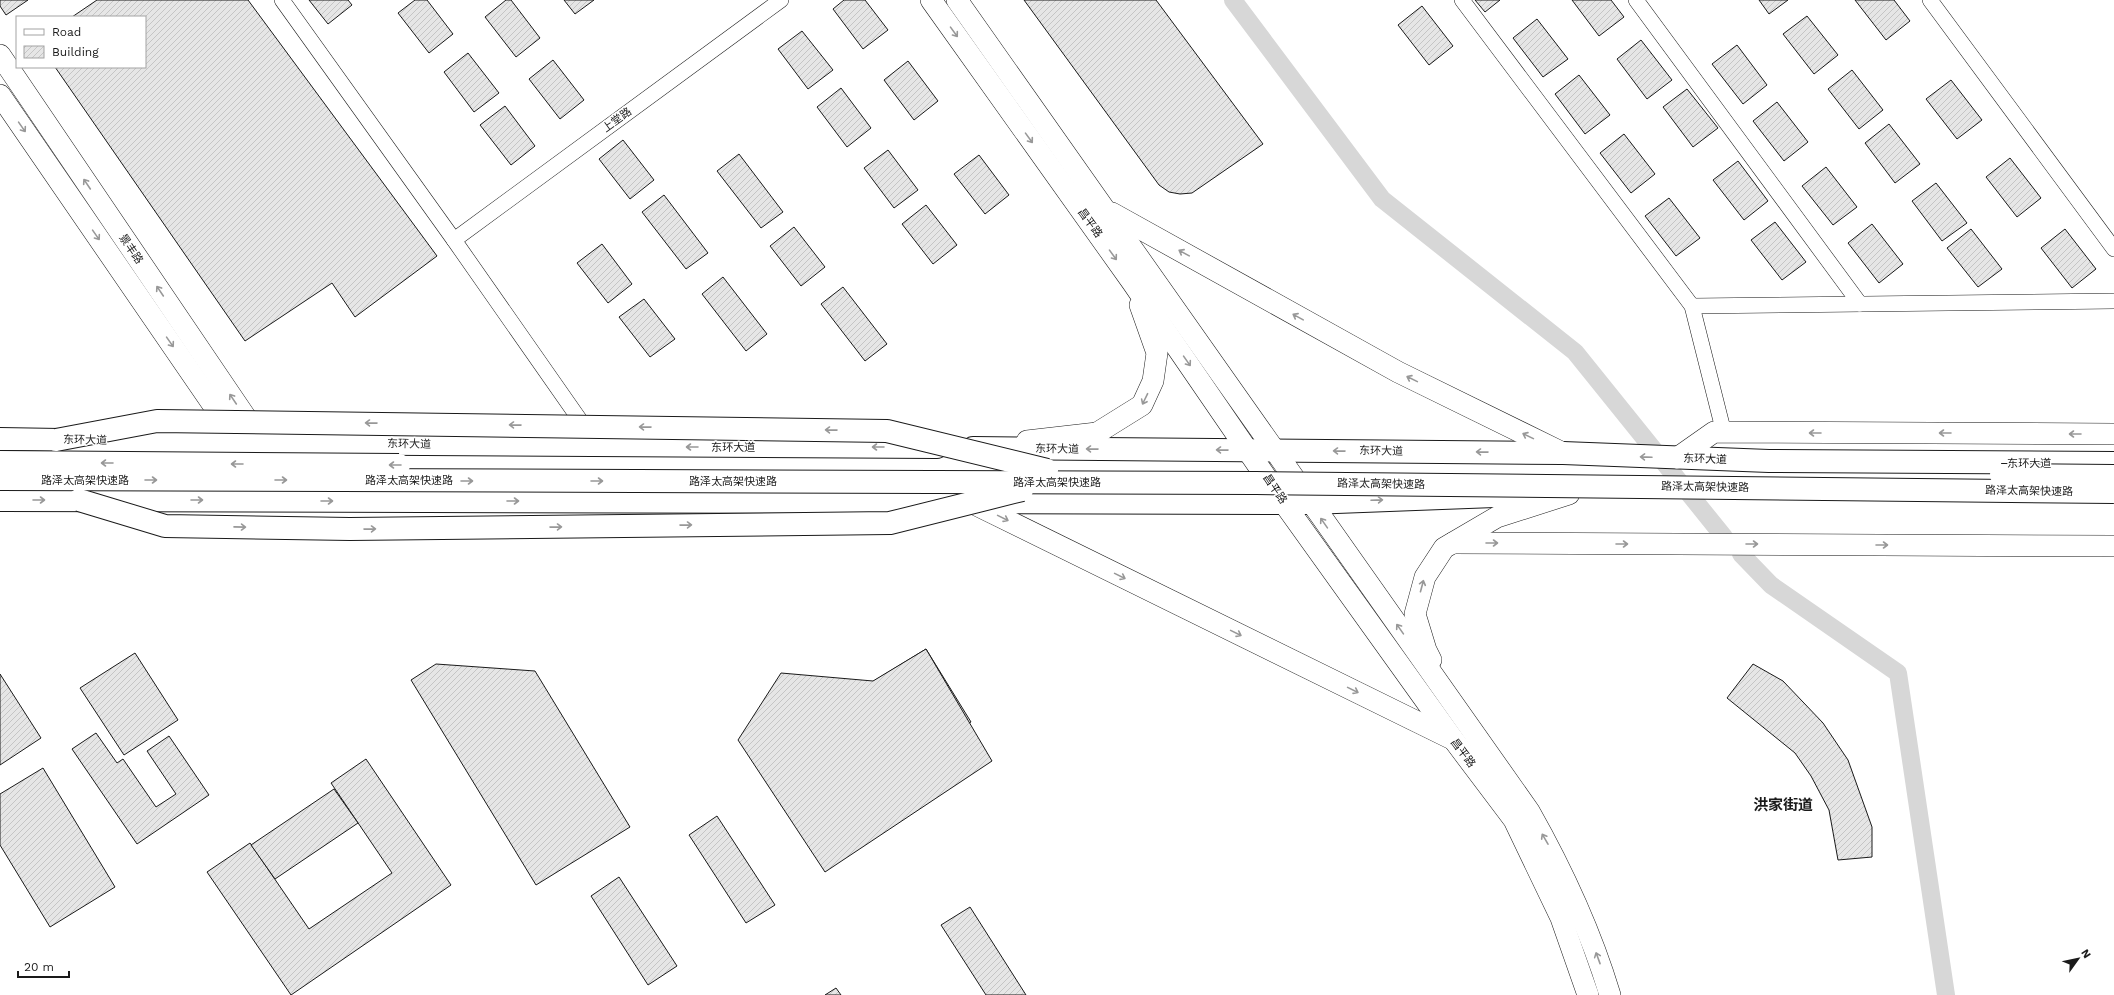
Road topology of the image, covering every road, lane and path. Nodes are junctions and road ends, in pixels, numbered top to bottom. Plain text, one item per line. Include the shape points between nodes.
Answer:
1 (282, 0) edge
2 (781, 0) edge
3 (931, 0) edge
4 (957, 0) edge
5 (1462, 0) edge
6 (1636, 0) edge
7 (1930, 0) edge
8 (0, 55) edge
9 (0, 95) edge
10 (1107, 210) junction
11 (454, 240) junction
12 (2114, 249) edge
13 (1132, 282) junction
14 (2114, 301) edge
15 (1860, 304) junction
16 (1692, 306) junction
17 (1724, 432) junction
18 (2114, 434) edge
19 (0, 439) edge
20 (56, 440) junction
21 (240, 443) junction
22 (263, 443) junction
23 (599, 446) junction
24 (962, 448) junction
25 (1275, 450) junction
26 (1249, 451) junction
27 (1564, 453) junction
28 (1677, 458) junction
29 (0, 462) edge
30 (2114, 463) edge
31 (1050, 476) junction
32 (2114, 476) edge
33 (0, 479) edge
34 (2114, 492) edge
35 (1569, 494) junction
36 (0, 500) edge
37 (79, 500) junction
38 (968, 501) junction
39 (1283, 502) junction
40 (1310, 503) junction
41 (2114, 503) edge
42 (1453, 543) junction
43 (2114, 546) edge
44 (1467, 723) junction
45 (1453, 740) junction
46 (1588, 995) edge
47 (1610, 995) edge

1 - 11 street
2 - 11 street, 上堂路
3 -> 13 main road, 昌平路
4 - 10 main road, 昌平路
5 - 16 street
6 - 15 street
7 - 12 street
22 -> 8 main road, 景丰路
9 -> 21 main road, 景丰路
10 - 25 main road, 昌平路
27 -> 10 main road via 1398,372
11 - 23 street
13 -> 24 main road via 1156,353 1153,381 1142,405 1097,434
13 -> 26 main road, 昌平路
14 - 15 street
15 - 16 street
16 - 17 street
18 -> 17 main road
17 - 28 main road via 1714,432
19 - 20 main road, 东环大道
20 - 21 main road, 东环大道
31 -> 20 main road, bridge via 887,431 157,421
21 - 22 main road, 东环大道
22 - 23 main road, 东环大道
24 -> 23 main road, 东环大道
26 -> 24 main road, 东环大道
25 - 26 main road, 东环大道
27 -> 25 main road, 东环大道
25 - 40 main road, 昌平路
26 - 39 main road, 昌平路
28 -> 27 main road, 东环大道
28 - 30 main road, 东环大道
31 -> 29 main road, 路泽太高架快速路, bridge
31 - 32 main road, 路泽太高架快速路, bridge
33 -> 31 main road, 路泽太高架快速路, bridge
31 - 34 main road, 路泽太高架快速路, bridge via 1256,482
37 -> 31 main road, bridge via 165,526 350,529 890,523
40 -> 35 main road
35 - 41 main road
35 - 42 main road via 1497,517
36 -> 37 main road
37 -> 38 main road
38 - 39 main road
38 -> 45 main road
39 - 40 main road
39 - 45 main road, 昌平路
44 -> 40 main road, 昌平路
42 -> 43 main road
44 -> 42 main road via 1426,650 1415,614 1424,577 1444,548
47 -> 44 main road, 昌平路 via 1580,910 1556,859 1529,811
45 - 46 main road, 昌平路 via 1514,820 1561,918

